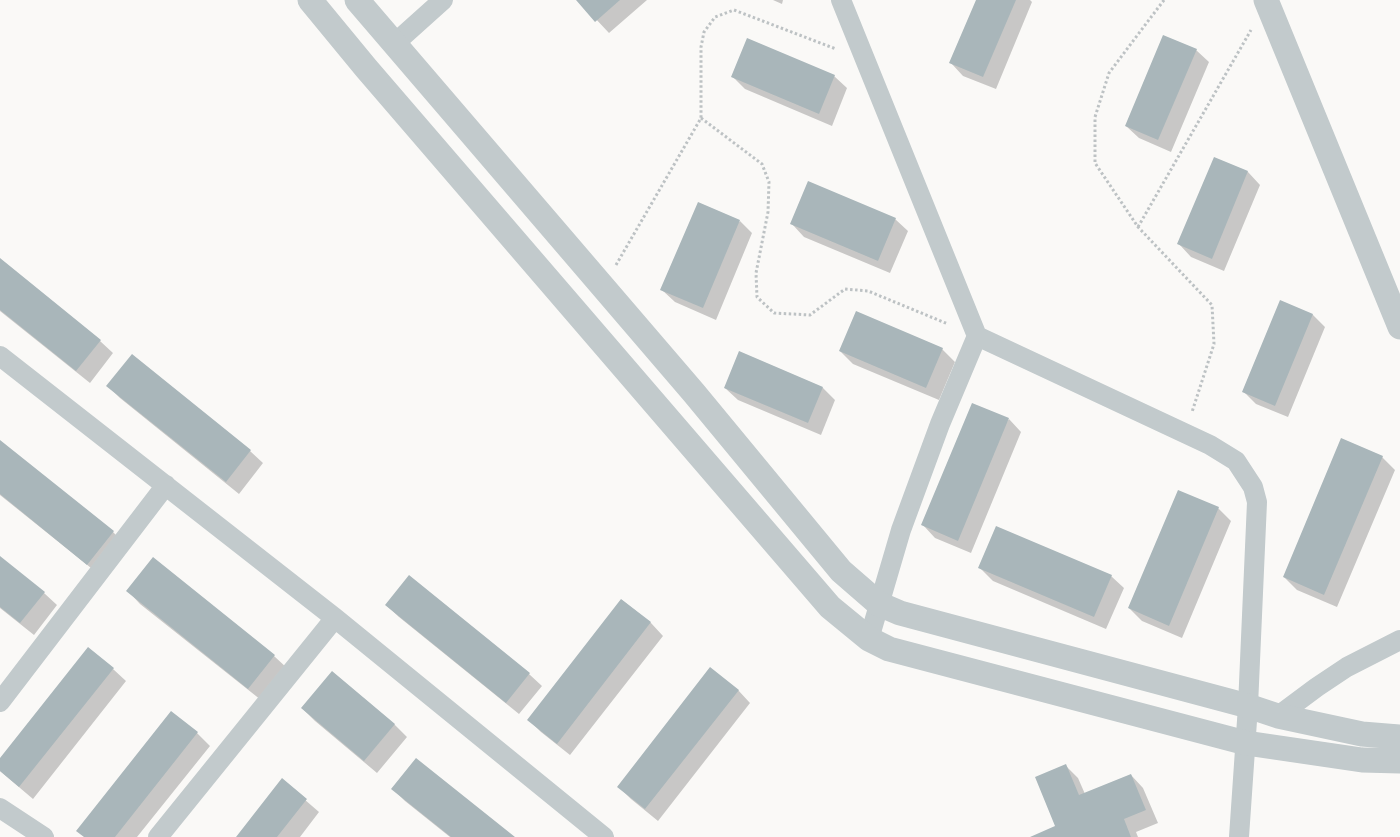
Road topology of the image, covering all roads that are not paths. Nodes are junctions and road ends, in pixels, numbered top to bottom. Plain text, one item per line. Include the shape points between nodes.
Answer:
1 (310, 0) edge
2 (357, 0) edge
3 (443, 0) edge
4 (841, 0) edge
5 (1266, 1) edge
6 (394, 44) junction
7 (1400, 327) edge
8 (977, 336) junction
9 (0, 356) edge
10 (166, 485) junction
11 (880, 604) junction
12 (335, 618) junction
13 (869, 639) junction
14 (1400, 640) edge
15 (0, 702) edge
16 (1248, 706) junction
17 (1278, 716) junction
18 (1400, 737) edge
19 (1246, 743) junction
20 (1400, 761) edge
21 (0, 808) edge
22 (44, 837) edge
23 (158, 837) edge
24 (604, 837) edge
25 (1239, 837) edge

1 - 13 street via 830,606
2 - 6 street
3 - 6 street
4 - 8 street
5 - 7 street
6 - 11 street via 694,392 841,571
8 - 11 street via 901,530
8 - 16 street via 1210,445 1236,461 1253,487 1258,502
9 - 10 street
10 - 12 street
10 - 15 street
11 - 13 street
11 - 16 street via 900,613
12 - 23 street
12 - 24 street
13 - 19 street via 889,649
14 - 17 street via 1347,667
16 - 17 street
16 - 19 street
17 - 18 street via 1362,734
19 - 20 street via 1362,760
19 - 25 street
21 - 22 street

